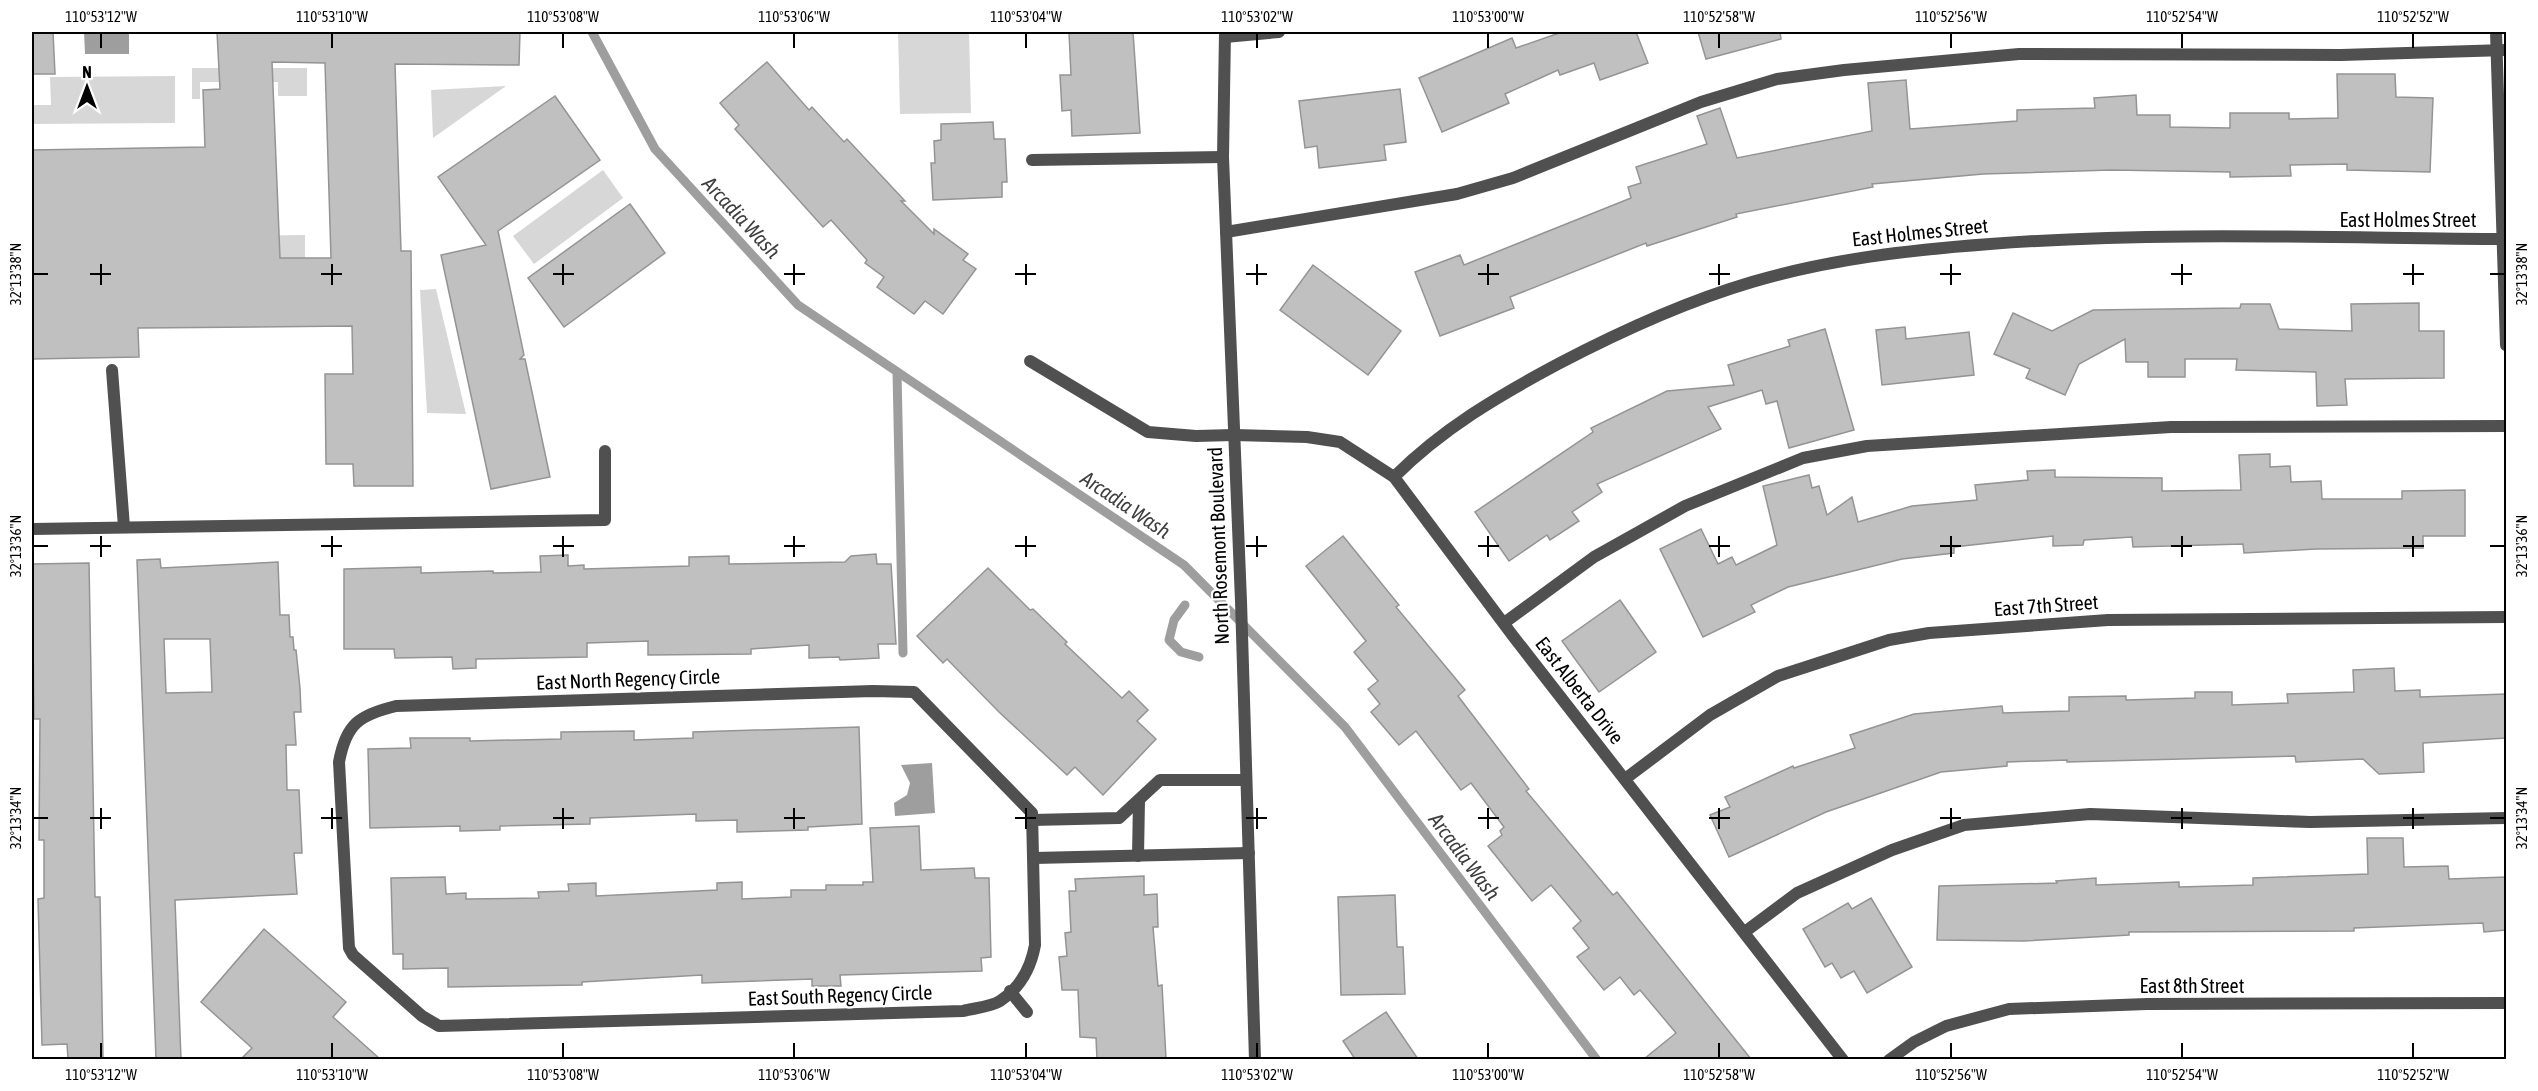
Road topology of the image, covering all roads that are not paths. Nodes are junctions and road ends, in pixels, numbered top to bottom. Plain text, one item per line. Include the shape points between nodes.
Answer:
1 (1279, 32) edge
2 (2496, 32) edge
3 (1225, 34) edge
4 (2502, 50) edge
5 (1223, 157) junction
6 (1032, 160) dead end
7 (1226, 232) junction
8 (2505, 239) edge
9 (2506, 345) edge
10 (1030, 361) dead end
11 (112, 370) dead end
12 (2506, 426) edge
13 (1234, 435) junction
14 (605, 451) dead end
15 (1394, 477) junction
16 (124, 527) junction
17 (32, 529) edge
18 (2506, 617) edge
19 (1504, 623) junction
20 (1625, 779) junction
21 (1246, 780) junction
22 (1139, 800) junction
23 (2506, 818) edge
24 (1032, 820) junction
25 (1249, 853) junction
26 (1138, 856) junction
27 (1034, 858) junction
28 (1746, 932) junction
29 (348, 940) joint
30 (1010, 991) junction
31 (2506, 1003) edge
32 (1028, 1012) dead end
33 (1255, 1059) edge
34 (1843, 1059) edge
35 (1889, 1059) edge

1 - 3 street
2 - 4 street
3 - 5 street, North Rosemont Boulevard
4 - 7 street via 2341,55 2019,54 1777,79 1701,102 1513,178 1457,194
4 - 8 street
5 - 6 street
5 - 7 street, North Rosemont Boulevard
7 - 13 street, North Rosemont Boulevard
8 - 9 street
8 - 15 street, East Holmes Street via 2110,237 1917,250 1800,269 1712,294 1615,334 1518,385 1462,420 1422,449
10 - 13 street, East Alberta Drive via 1148,432
11 - 16 street
12 - 19 street via 2171,427 1868,446 1803,458 1685,506 1594,557
13 - 15 street, East Alberta Drive via 1340,442
13 - 21 street, North Rosemont Boulevard
14 - 16 street via 605,520
15 - 19 street, East Alberta Drive
16 - 17 street
18 - 20 street, East 7th Street via 2108,621 1919,634 1778,676 1710,716
19 - 20 street, East Alberta Drive
20 - 28 street, East Alberta Drive
21 - 22 street via 1160,780
21 - 25 street, North Rosemont Boulevard
22 - 24 street via 1119,818
22 - 26 street
23 - 28 street via 2310,822 2090,814 1964,825 1892,850 1797,893
24 - 27 street
24 - 29 street, East North Regency Circle via 1032,813 914,692 873,690 396,706 357,720 343,738 339,762
25 - 26 street
25 - 33 street, North Rosemont Boulevard
26 - 27 street
27 - 30 street, East South Regency Circle via 1032,962
28 - 34 street, East Alberta Drive
29 - 30 street, East South Regency Circle via 353,955 422,1016 439,1026 963,1011 1000,1001
30 - 32 street
31 - 35 street, East 8th Street via 2147,1004 2009,1009 1946,1026

